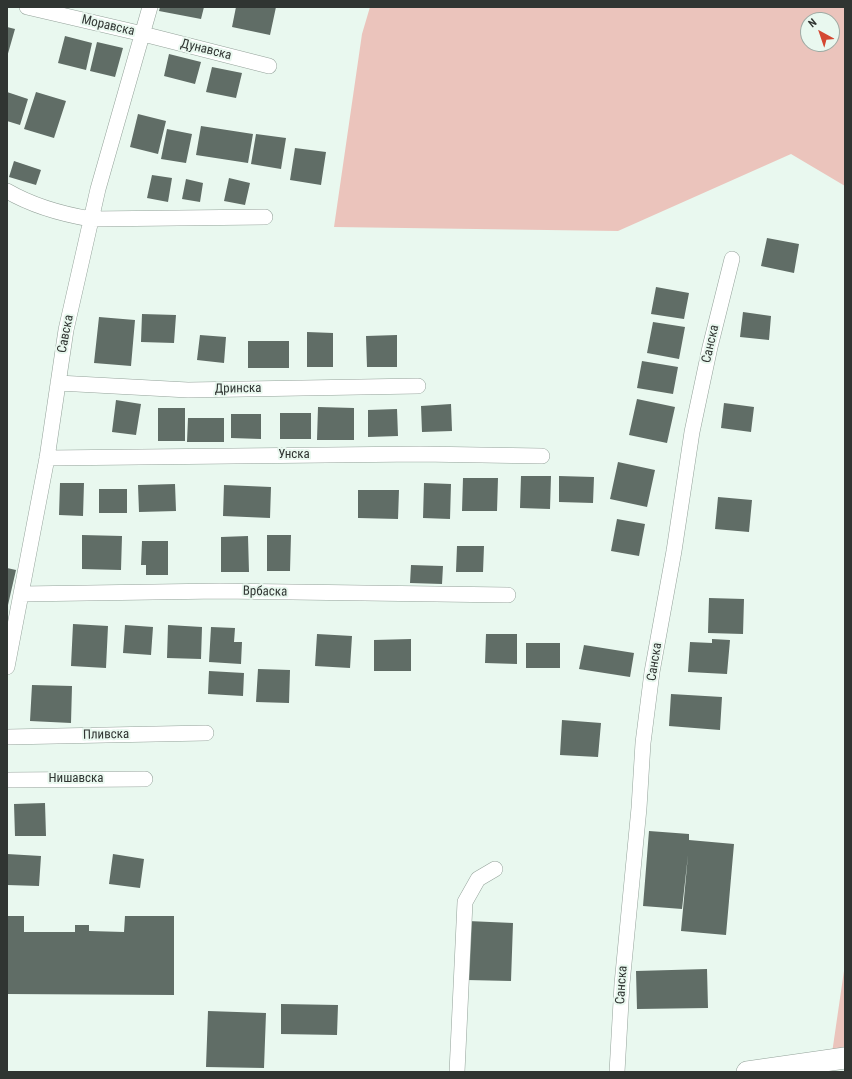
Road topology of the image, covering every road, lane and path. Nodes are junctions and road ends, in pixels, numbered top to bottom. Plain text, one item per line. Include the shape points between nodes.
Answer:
1 (27, 7) edge
2 (150, 7) edge
3 (143, 34) junction
4 (269, 66) dead end
5 (7, 191) edge
6 (265, 217) dead end
7 (91, 219) junction
8 (732, 259) dead end
9 (58, 383) junction
10 (418, 386) dead end
11 (542, 456) dead end
12 (47, 458) junction
13 (21, 594) junction
14 (508, 595) dead end
15 (7, 667) edge
16 (206, 733) dead end
17 (7, 737) edge
18 (145, 779) dead end
19 (7, 780) edge
20 (495, 869) dead end
21 (845, 1058) edge
22 (760, 1071) edge
23 (457, 1072) edge
24 (617, 1072) edge

1 - 3 street, Моравска
2 - 3 street, Савска
3 - 4 street, Дунавска
3 - 7 street, Савска
5 - 7 street via 49,210
6 - 7 street
7 - 9 street, Савска via 66,330
8 - 24 street, Санска via 692,432 652,672 643,742
9 - 10 street, Дринска via 188,390
9 - 12 street, Савска
11 - 12 street, Унска via 420,454
12 - 13 street, Савска
13 - 14 street, Врбаска via 220,591
13 - 15 street, Савска
16 - 17 street, Пливска
18 - 19 street, Нишавска
20 - 23 street via 478,879 465,902
21 - 22 main road

